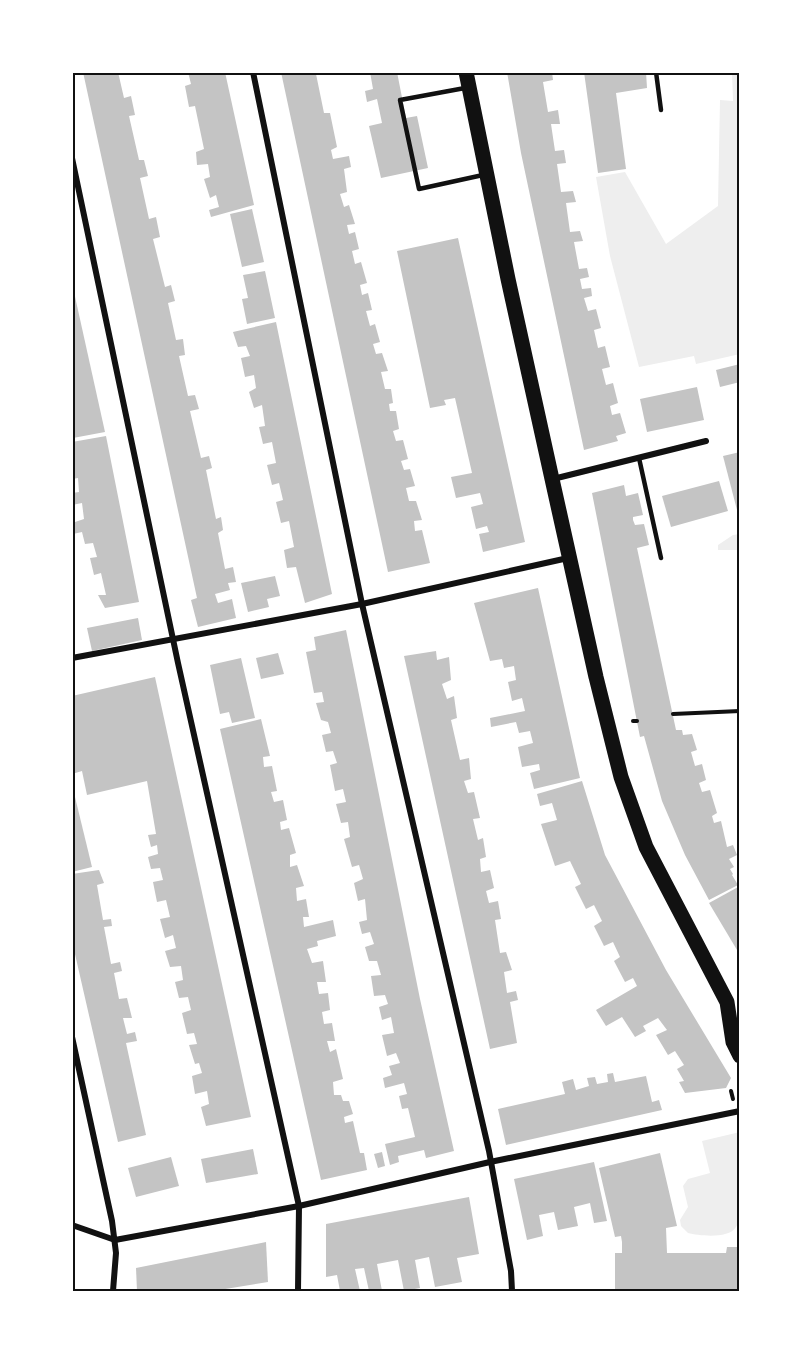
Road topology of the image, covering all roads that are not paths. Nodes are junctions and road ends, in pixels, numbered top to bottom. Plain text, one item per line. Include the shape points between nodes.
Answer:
1 (253, 72) edge
2 (656, 72) edge
3 (467, 80) edge
4 (661, 110) dead end
5 (72, 158) edge
6 (486, 175) junction
7 (706, 441) dead end
8 (639, 458) junction
9 (552, 479) junction
10 (569, 557) junction
11 (661, 558) dead end
12 (362, 604) junction
13 (174, 639) junction
14 (72, 658) edge
15 (727, 1002) junction
16 (740, 1013) edge
17 (72, 1037) edge
18 (740, 1056) edge
19 (740, 1111) edge
20 (490, 1162) junction
21 (299, 1206) junction
22 (72, 1225) edge
23 (115, 1240) junction
24 (113, 1291) edge
25 (298, 1291) edge
26 (512, 1291) edge

1 - 12 street
2 - 4 lane
3 - 6 main road
3 - 6 lane via 400,100 419,189
5 - 13 street
6 - 9 main road
7 - 8 street
8 - 9 street
8 - 11 lane
9 - 10 main road
10 - 12 street
10 - 15 main road via 601,699 630,803 656,868
12 - 13 street
12 - 20 street
13 - 14 street
13 - 21 street
15 - 16 main road
15 - 18 main road
17 - 23 street
19 - 20 street
20 - 21 street
20 - 26 street via 512,1271
21 - 23 street
21 - 25 street
22 - 23 street
23 - 24 street

